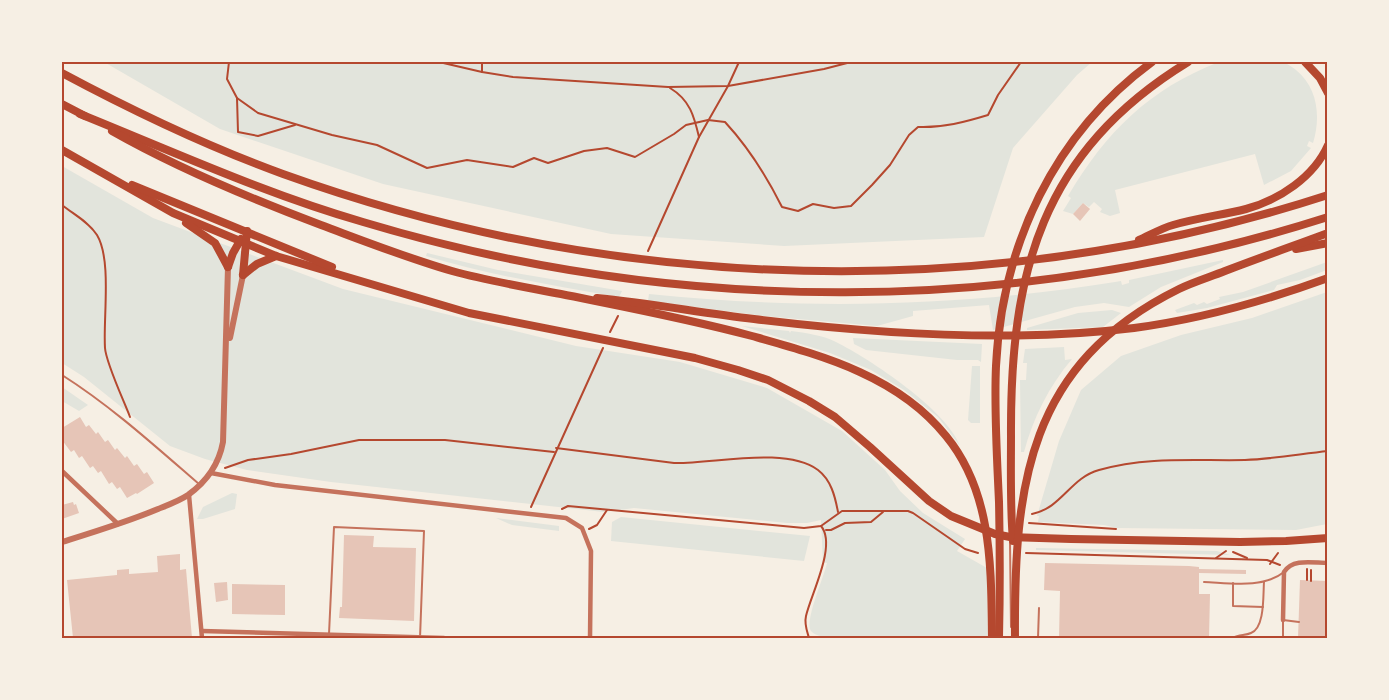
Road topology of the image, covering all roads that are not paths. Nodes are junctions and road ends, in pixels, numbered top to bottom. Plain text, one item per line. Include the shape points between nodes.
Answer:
1 (1152, 62) edge
2 (1188, 62) edge
3 (1305, 62) edge
4 (62, 73) edge
5 (1328, 93) edge
6 (62, 104) edge
7 (80, 114) junction
8 (1328, 145) edge
9 (62, 150) edge
10 (108, 176) junction
11 (1328, 195) edge
12 (173, 213) junction
13 (1328, 217) edge
14 (247, 231) junction
15 (1328, 233) edge
16 (243, 243) junction
17 (1328, 243) edge
18 (1129, 244) junction
19 (1272, 253) junction
20 (276, 256) junction
21 (228, 267) junction
22 (243, 275) junction
23 (1328, 279) edge
24 (360, 280) junction
25 (561, 294) junction
26 (227, 356) junction
27 (62, 375) edge
28 (62, 471) edge
29 (211, 473) junction
30 (200, 485) junction
31 (189, 495) junction
32 (118, 524) junction
33 (1010, 537) junction
34 (1328, 538) edge
35 (62, 542) edge
36 (1328, 563) edge
37 (1016, 565) junction
38 (1285, 570) junction
39 (1204, 582) dead end
40 (1264, 582) junction
41 (1233, 583) junction
42 (1263, 607) junction
43 (1039, 608) dead end
44 (1283, 620) junction
45 (1299, 622) dead end
46 (202, 631) junction
47 (329, 635) junction
48 (356, 637) edge
49 (420, 638) edge
50 (202, 639) edge
51 (444, 639) edge
52 (590, 639) edge
53 (992, 639) edge
54 (999, 639) edge
55 (1013, 639) edge
56 (1038, 639) edge
57 (1233, 639) edge
58 (1283, 639) edge

1 - 54 highway via 1110,97 1053,168 1026,225 1008,283 995,400
2 - 37 highway via 1134,99 1100,132 1067,176 1043,223 1023,286 1011,366 1011,504
3 - 5 highway
4 - 18 highway via 181,132 309,183 440,222 571,250 700,266 826,272 993,264
6 - 7 highway
7 - 13 highway via 274,193 391,231 547,267 708,288 867,292 1012,283 1111,270 1184,255
7 - 25 highway via 216,183 356,238 448,270
8 - 18 highway via 1305,178 1276,196 1249,208 1172,225
9 - 10 main road
10 - 12 main road
10 - 14 main road
11 - 18 highway via 1253,218
12 - 16 main road
12 - 21 main road via 215,243
14 - 16 main road
14 - 24 main road
15 - 19 highway
16 - 20 main road
16 - 21 main road via 233,253
16 - 22 main road
17 - 19 highway
19 - 37 highway via 1159,299 1121,325 1081,363 1059,392 1034,448 1021,504
20 - 22 main road
20 - 24 main road
21 - 26 street
22 - 26 street
23 - 25 highway via 1199,316 1133,328 1048,334 946,334 815,325
24 - 33 main road via 469,313 694,358 768,380 835,417 951,516
25 - 53 highway via 752,336 823,357 872,377 918,407 948,437 968,470 981,503 989,554
26 - 29 street via 223,442
27 - 30 lane via 136,430
28 - 32 street
29 - 30 street
29 - 52 street via 275,485 572,520 587,538 591,560
30 - 31 street
31 - 32 street
31 - 46 street
32 - 35 street
33 - 34 main road via 1240,542
33 - 55 lane
36 - 38 street via 1298,562
37 - 55 highway
38 - 40 lane
38 - 44 street
39 - 41 lane
40 - 41 lane
40 - 42 lane
41 - 42 lane via 1233,606
42 - 57 lane via 1260,626 1253,633
43 - 56 lane
44 - 45 lane
44 - 58 lane
46 - 47 street
46 - 50 street
47 - 48 street
47 - 49 lane via 334,527 424,531
48 - 49 street
49 - 51 street

